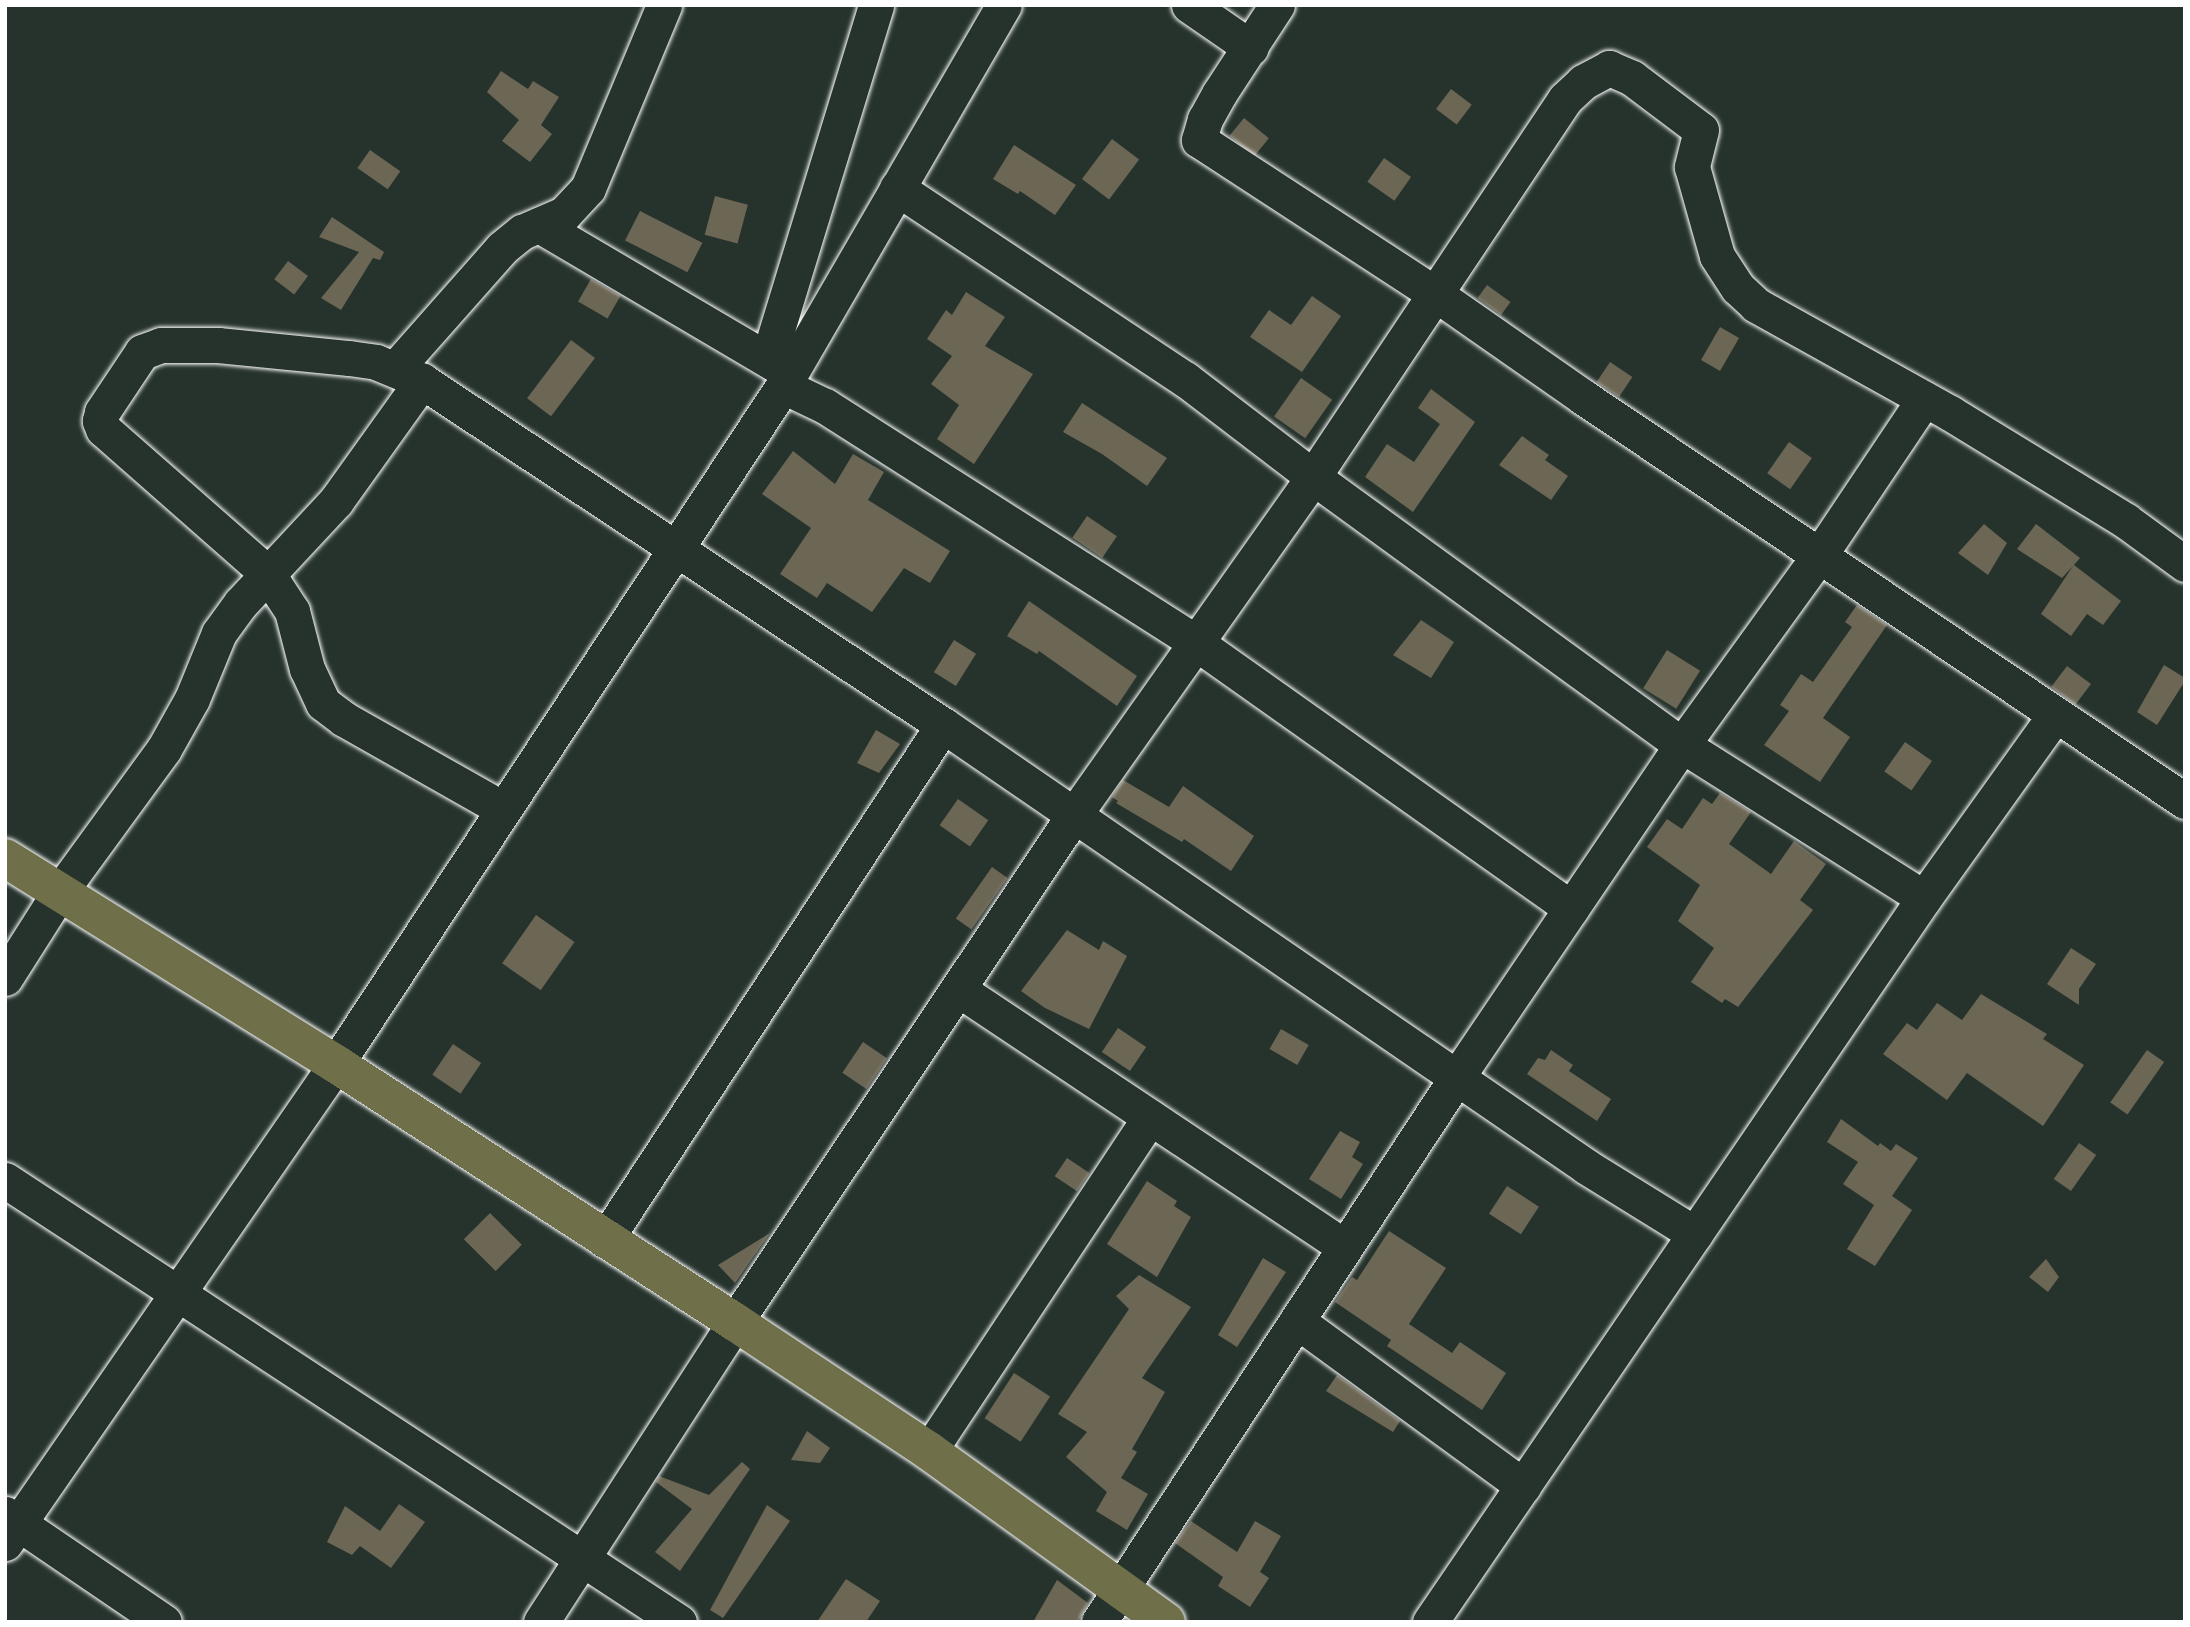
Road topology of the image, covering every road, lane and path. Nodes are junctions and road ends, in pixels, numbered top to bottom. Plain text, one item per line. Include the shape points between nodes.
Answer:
1 (664, 5) edge
2 (876, 5) edge
3 (1004, 5) edge
4 (1189, 5) edge
5 (1277, 5) edge
6 (1251, 48) junction
7 (897, 188) junction
8 (539, 225) junction
9 (1437, 295) junction
10 (781, 372) junction
11 (409, 374) junction
12 (1924, 399) junction
13 (1313, 477) junction
14 (675, 547) junction
15 (1819, 556) junction
16 (2185, 564) edge
17 (268, 573) junction
18 (1195, 642) junction
19 (2055, 715) junction
20 (943, 725) junction
21 (1682, 746) junction
22 (2185, 801) edge
23 (503, 809) junction
24 (1074, 816) junction
25 (5, 858) edge
26 (60, 893) junction
27 (1924, 898) junction
28 (1571, 908) junction
29 (5, 978) edge
30 (958, 989) junction
31 (336, 1064) junction
32 (1457, 1077) junction
33 (1150, 1117) junction
34 (5, 1180) edge
35 (1695, 1234) junction
36 (605, 1240) junction
37 (1345, 1247) junction
38 (176, 1292) junction
39 (1297, 1321) junction
40 (735, 1322) junction
41 (929, 1451) junction
42 (1523, 1486) junction
43 (10, 1527) edge
44 (582, 1558) junction
45 (1120, 1590) junction
46 (164, 1622) edge
47 (541, 1622) edge
48 (679, 1622) edge
49 (1099, 1622) edge
50 (1166, 1622) edge
51 (1430, 1622) edge

1 - 8 street via 588,188 564,214
2 - 10 street
3 - 7 street
4 - 6 street
5 - 6 street
6 - 9 street via 1205,119 1199,140
7 - 10 street
7 - 13 street via 1185,379
8 - 10 street
8 - 11 street via 502,247
9 - 12 street via 1565,99 1583,82 1609,68 1632,78 1700,130 1692,167 1717,256 1738,288 1756,305
9 - 13 street
9 - 15 street
10 - 14 street
10 - 18 street via 825,405
11 - 14 street
11 - 17 street via 336,501
11 - 17 street via 376,362 218,345 160,345 142,352 102,412 103,429
12 - 15 street
12 - 16 street via 2126,521
13 - 18 street
13 - 21 street
14 - 20 street
14 - 23 street
15 - 19 street
15 - 21 street
17 - 23 street via 292,611 307,670 323,704
17 - 26 street via 219,633 164,749
18 - 24 street
18 - 28 street
19 - 22 street
19 - 27 street
20 - 24 street
20 - 36 street
21 - 27 street
21 - 28 street
23 - 31 street
24 - 30 street
24 - 32 street
25 - 26 main road
26 - 29 street
26 - 31 main road
27 - 35 street
28 - 32 street
30 - 33 street
30 - 40 street
31 - 36 main road
31 - 38 street
32 - 35 street via 1587,1167
32 - 37 street
33 - 37 street
33 - 41 street
34 - 38 street
35 - 42 street
36 - 40 main road
37 - 39 street
38 - 43 street
38 - 44 street
39 - 42 street
39 - 45 street
40 - 41 main road
40 - 44 street
41 - 45 main road
42 - 51 street
43 - 46 street
44 - 47 street
44 - 48 street
45 - 49 street
45 - 50 main road

